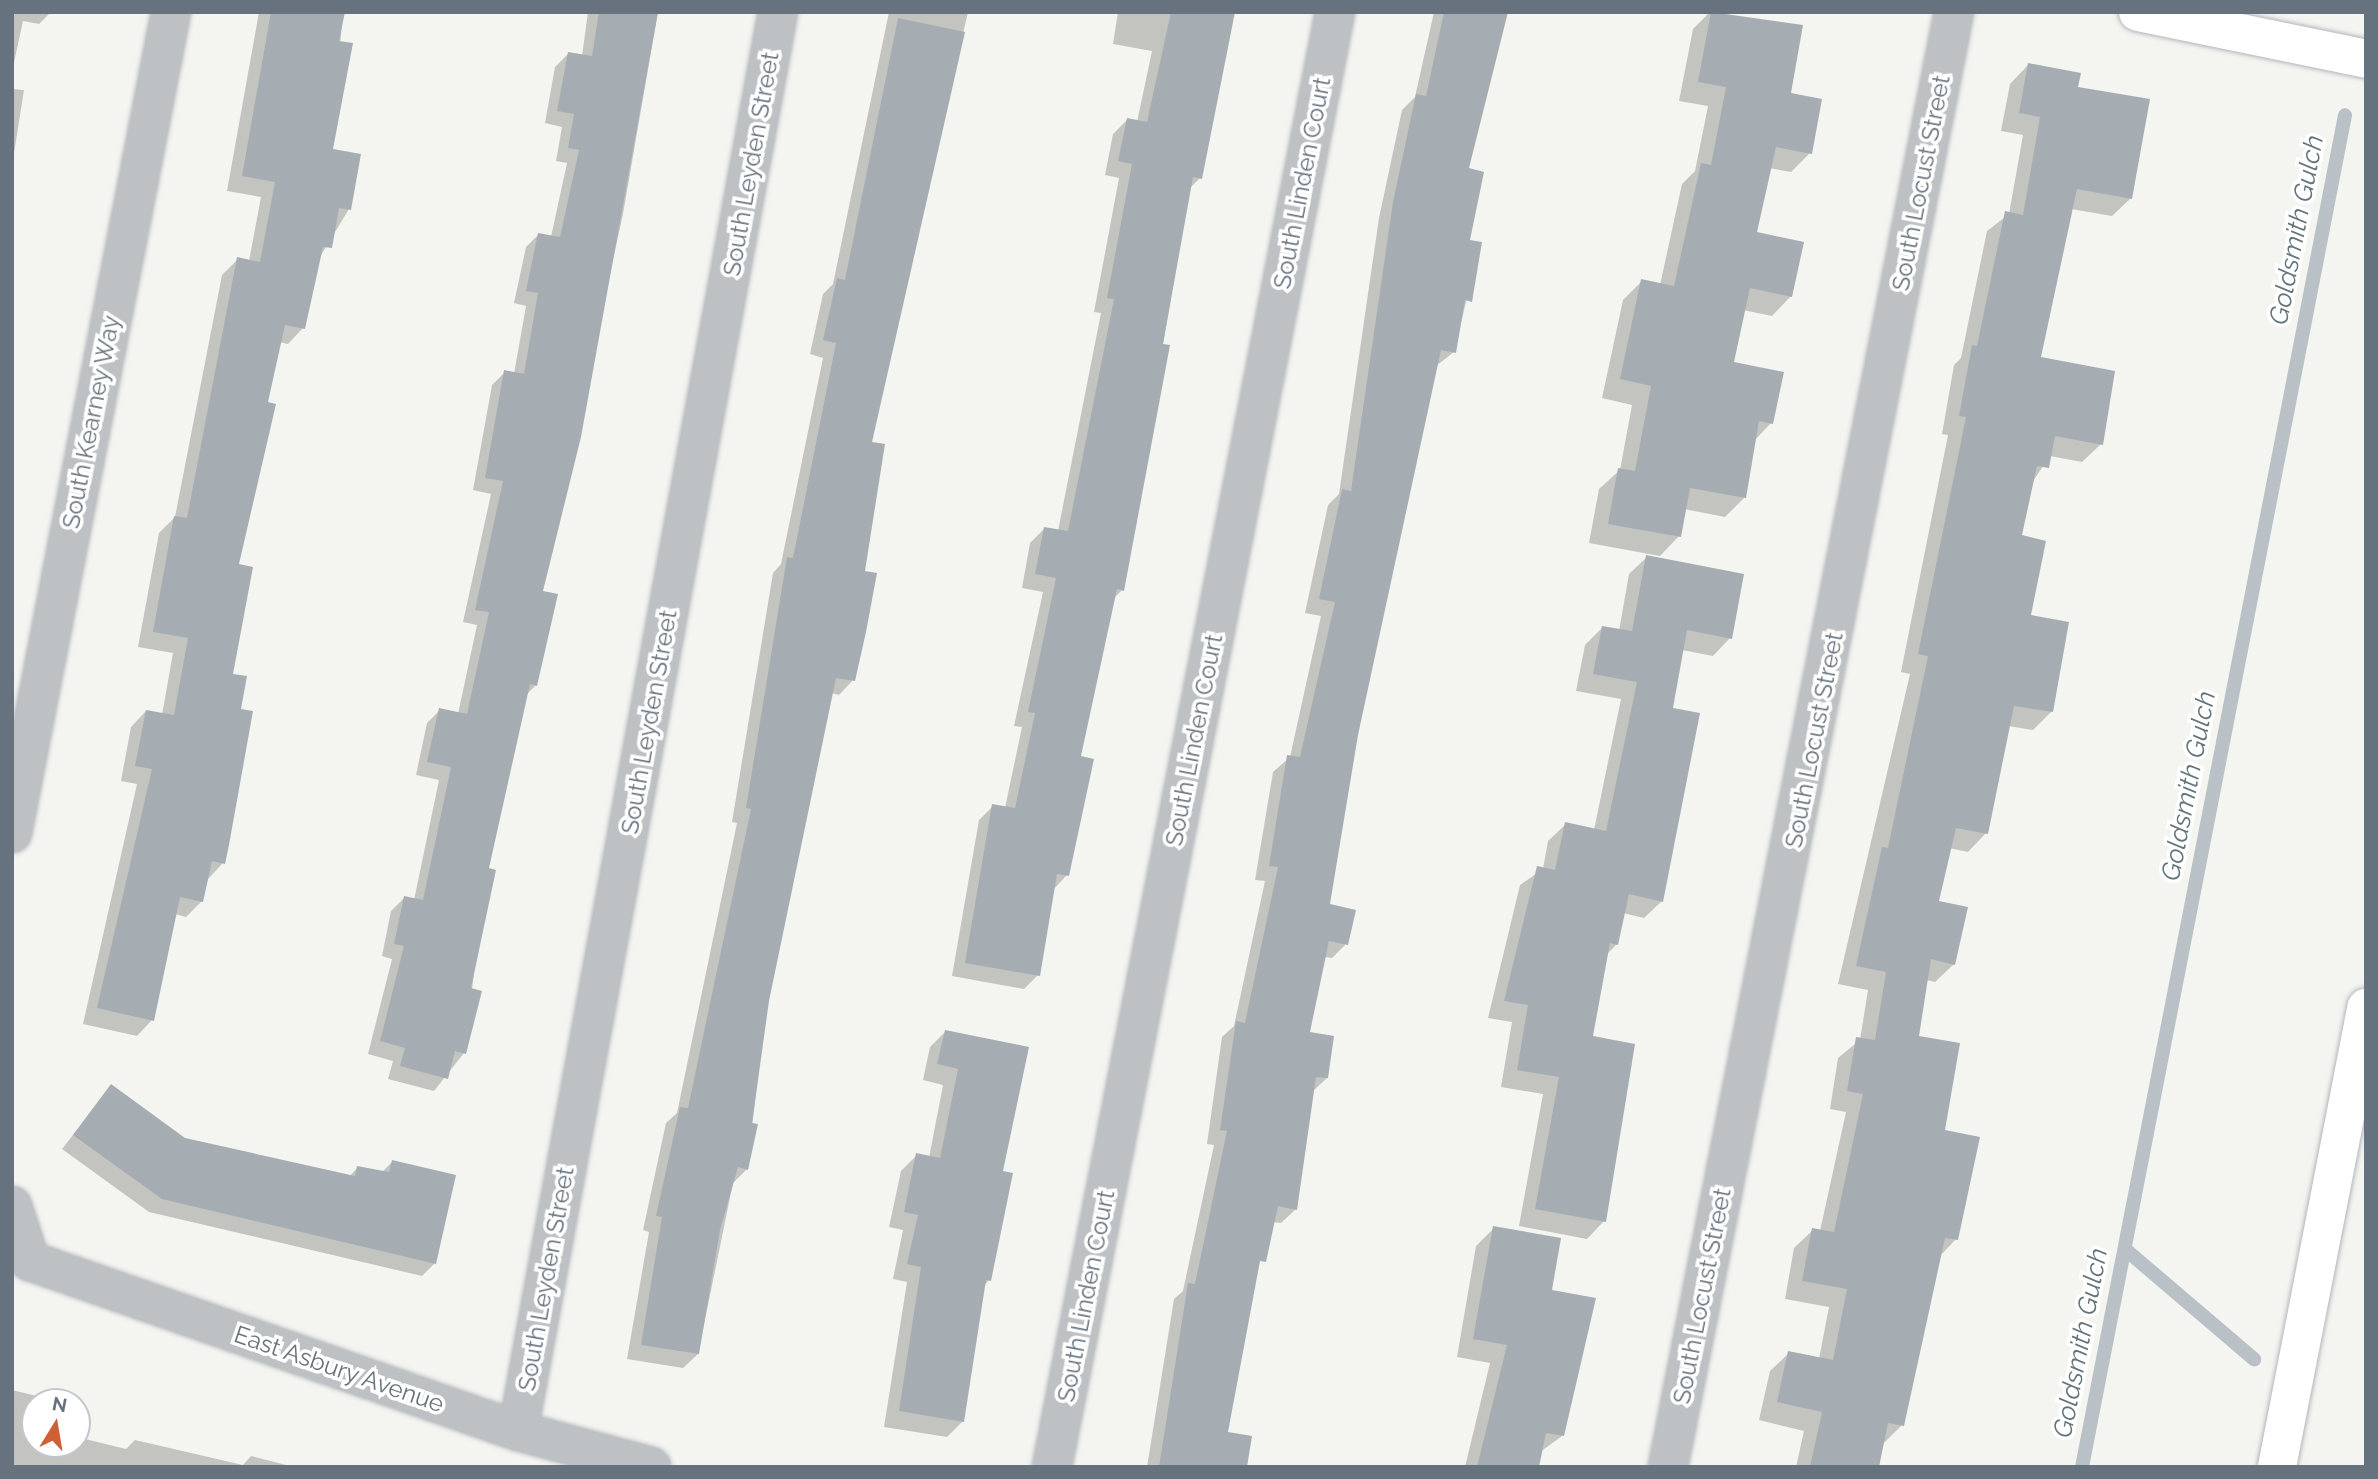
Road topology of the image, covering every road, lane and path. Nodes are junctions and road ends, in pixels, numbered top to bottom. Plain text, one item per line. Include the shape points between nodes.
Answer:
1 (171, 12) edge
2 (778, 12) edge
3 (1335, 12) edge
4 (1954, 12) edge
5 (2138, 12) edge
6 (2366, 59) edge
7 (12, 833) edge
8 (2366, 1008) edge
9 (12, 1206) edge
10 (518, 1431) junction
11 (651, 1467) edge
12 (1052, 1467) edge
13 (1668, 1467) edge
14 (2277, 1467) edge

1 - 7 street, South Kearney Way
2 - 10 street, South Leyden Street
3 - 12 street, South Linden Court
4 - 13 street, South Locust Street
5 - 6 main road
8 - 14 main road
9 - 10 street, East Asbury Avenue via 30,1261
10 - 11 street, East Asbury Avenue

